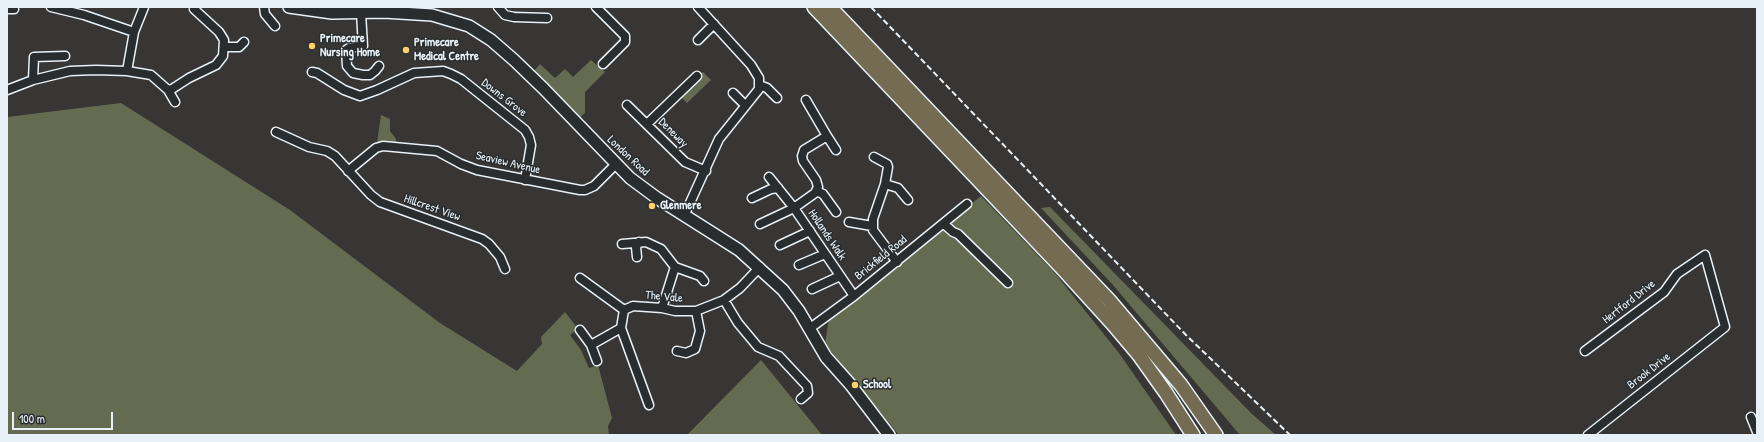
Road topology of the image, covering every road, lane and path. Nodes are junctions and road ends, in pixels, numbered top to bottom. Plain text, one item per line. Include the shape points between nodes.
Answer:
1 (51, 7) edge
2 (144, 7) edge
3 (264, 7) edge
4 (289, 7) edge
5 (498, 7) edge
6 (596, 7) edge
7 (698, 7) edge
8 (814, 7) edge
9 (830, 7) edge
10 (194, 9) dead end
11 (417, 10) edge
12 (361, 13) junction
13 (547, 18) dead end
14 (714, 24) junction
15 (275, 26) dead end
16 (134, 32) junction
17 (698, 40) dead end
18 (244, 42) dead end
19 (225, 48) junction
20 (65, 56) dead end
21 (603, 64) dead end
22 (379, 66) dead end
23 (127, 71) junction
24 (312, 72) dead end
25 (697, 76) dead end
26 (33, 80) junction
27 (759, 85) junction
28 (7, 90) edge
29 (168, 90) junction
30 (733, 93) dead end
31 (777, 98) dead end
32 (806, 100) dead end
33 (175, 102) dead end
34 (627, 105) dead end
35 (745, 105) junction
36 (647, 124) junction
37 (276, 132) dead end
38 (827, 136) junction
39 (836, 150) dead end
40 (874, 157) dead end
41 (616, 164) junction
42 (348, 171) junction
43 (706, 171) junction
44 (769, 177) dead end
45 (525, 180) junction
46 (885, 184) junction
47 (778, 188) junction
48 (816, 191) junction
49 (752, 198) dead end
50 (908, 200) dead end
51 (967, 204) dead end
52 (794, 208) junction
53 (836, 212) dead end
54 (684, 216) junction
55 (849, 222) dead end
56 (760, 224) dead end
57 (944, 224) junction
58 (872, 226) junction
59 (810, 231) junction
60 (639, 242) junction
61 (622, 244) dead end
62 (780, 245) dead end
63 (825, 254) junction
64 (637, 257) dead end
65 (897, 262) junction
66 (799, 266) dead end
67 (675, 267) junction
68 (760, 267) junction
69 (505, 269) dead end
70 (840, 276) junction
71 (580, 278) dead end
72 (704, 281) dead end
73 (1008, 282) dead end
74 (812, 289) dead end
75 (854, 296) junction
76 (724, 300) junction
77 (662, 308) junction
78 (624, 310) junction
79 (696, 311) junction
80 (1725, 327) joint
81 (620, 328) junction
82 (809, 329) junction
83 (580, 330) dead end
84 (590, 345) junction
85 (1585, 351) dead end
86 (684, 355) dead end
87 (1140, 355) junction
88 (597, 361) dead end
89 (801, 399) dead end
90 (649, 405) dead end
91 (1751, 417) dead end
92 (1757, 432) edge
93 (889, 435) edge
94 (1193, 435) edge
95 (1200, 435) edge
96 (1216, 435) edge
97 (1588, 435) edge

1 - 16 street
2 - 16 street
3 - 15 street via 264,14
4 - 12 main road, London Road via 332,13
5 - 13 street via 505,15
6 - 21 street via 625,36 626,42
7 - 14 street
8 - 87 highway via 1061,267
9 - 96 highway via 1109,300 1180,385
10 - 19 street via 219,32
11 - 12 main road, London Road
11 - 41 main road, London Road via 469,26 491,40 529,74
12 - 22 street via 363,46 346,50 347,66 353,73 363,75 370,75
14 - 17 street
14 - 27 street via 751,65 759,78
16 - 23 street
18 - 19 street via 239,47
19 - 29 street via 216,65
20 - 26 street via 34,57
23 - 26 street via 70,71
23 - 29 street via 151,75
24 - 45 street, Downs Grove via 360,96 414,73 443,71 461,79 525,130 531,145
25 - 36 street
26 - 28 street
27 - 31 street via 767,88
27 - 35 street via 759,89
29 - 33 street
30 - 35 street
32 - 38 street
34 - 36 street, Deneway
35 - 43 street via 720,139
36 - 43 street, Deneway via 685,162
37 - 42 street, Hillcrest View via 309,147 327,151
38 - 39 street
38 - 48 street, Hollands Walk via 804,150 802,156 816,180
40 - 46 street via 888,165
41 - 45 street, Seaview Avenue via 594,186 585,190
41 - 54 main road, London Road via 630,178
42 - 45 street, Seaview Avenue via 382,146 438,151 477,170
42 - 69 street, Hillcrest View via 380,202 482,239 500,257
43 - 54 street
44 - 47 street, Hollands Walk
46 - 50 street via 898,188
46 - 58 street
47 - 49 street via 771,188
47 - 52 street, Hollands Walk
48 - 52 street, Hollands Walk
48 - 53 street via 823,194
51 - 57 street, Brickfield Road
52 - 56 street
52 - 59 street, Hollands Walk
54 - 68 main road, London Road via 722,238
55 - 58 street
57 - 65 street, Brickfield Road
57 - 73 street
58 - 65 street via 874,233
59 - 62 street
59 - 63 street, Hollands Walk
60 - 61 street
60 - 64 street via 636,247
60 - 67 street via 646,242 661,249
63 - 66 street
63 - 70 street, Hollands Walk
65 - 75 street, Brickfield Road
67 - 72 street via 700,276
67 - 77 street
68 - 76 street, The Vale
68 - 82 main road, London Road via 783,290
70 - 74 street
70 - 75 street, Hollands Walk
71 - 78 street
75 - 82 street, Brickfield Road
76 - 79 street, The Vale
76 - 89 street via 738,323 758,347 779,356 807,386 808,392
77 - 78 street, The Vale via 633,306
77 - 79 street, The Vale
78 - 81 street
79 - 86 street via 700,331 695,349
80 - 85 street, Hertford Drive via 1705,255 1677,274 1664,292
80 - 97 street, Brook Drive
81 - 84 street
81 - 90 street
82 - 93 main road, London Road via 826,357
83 - 84 street
84 - 88 street
87 - 94 highway
87 - 95 highway
91 - 92 street

